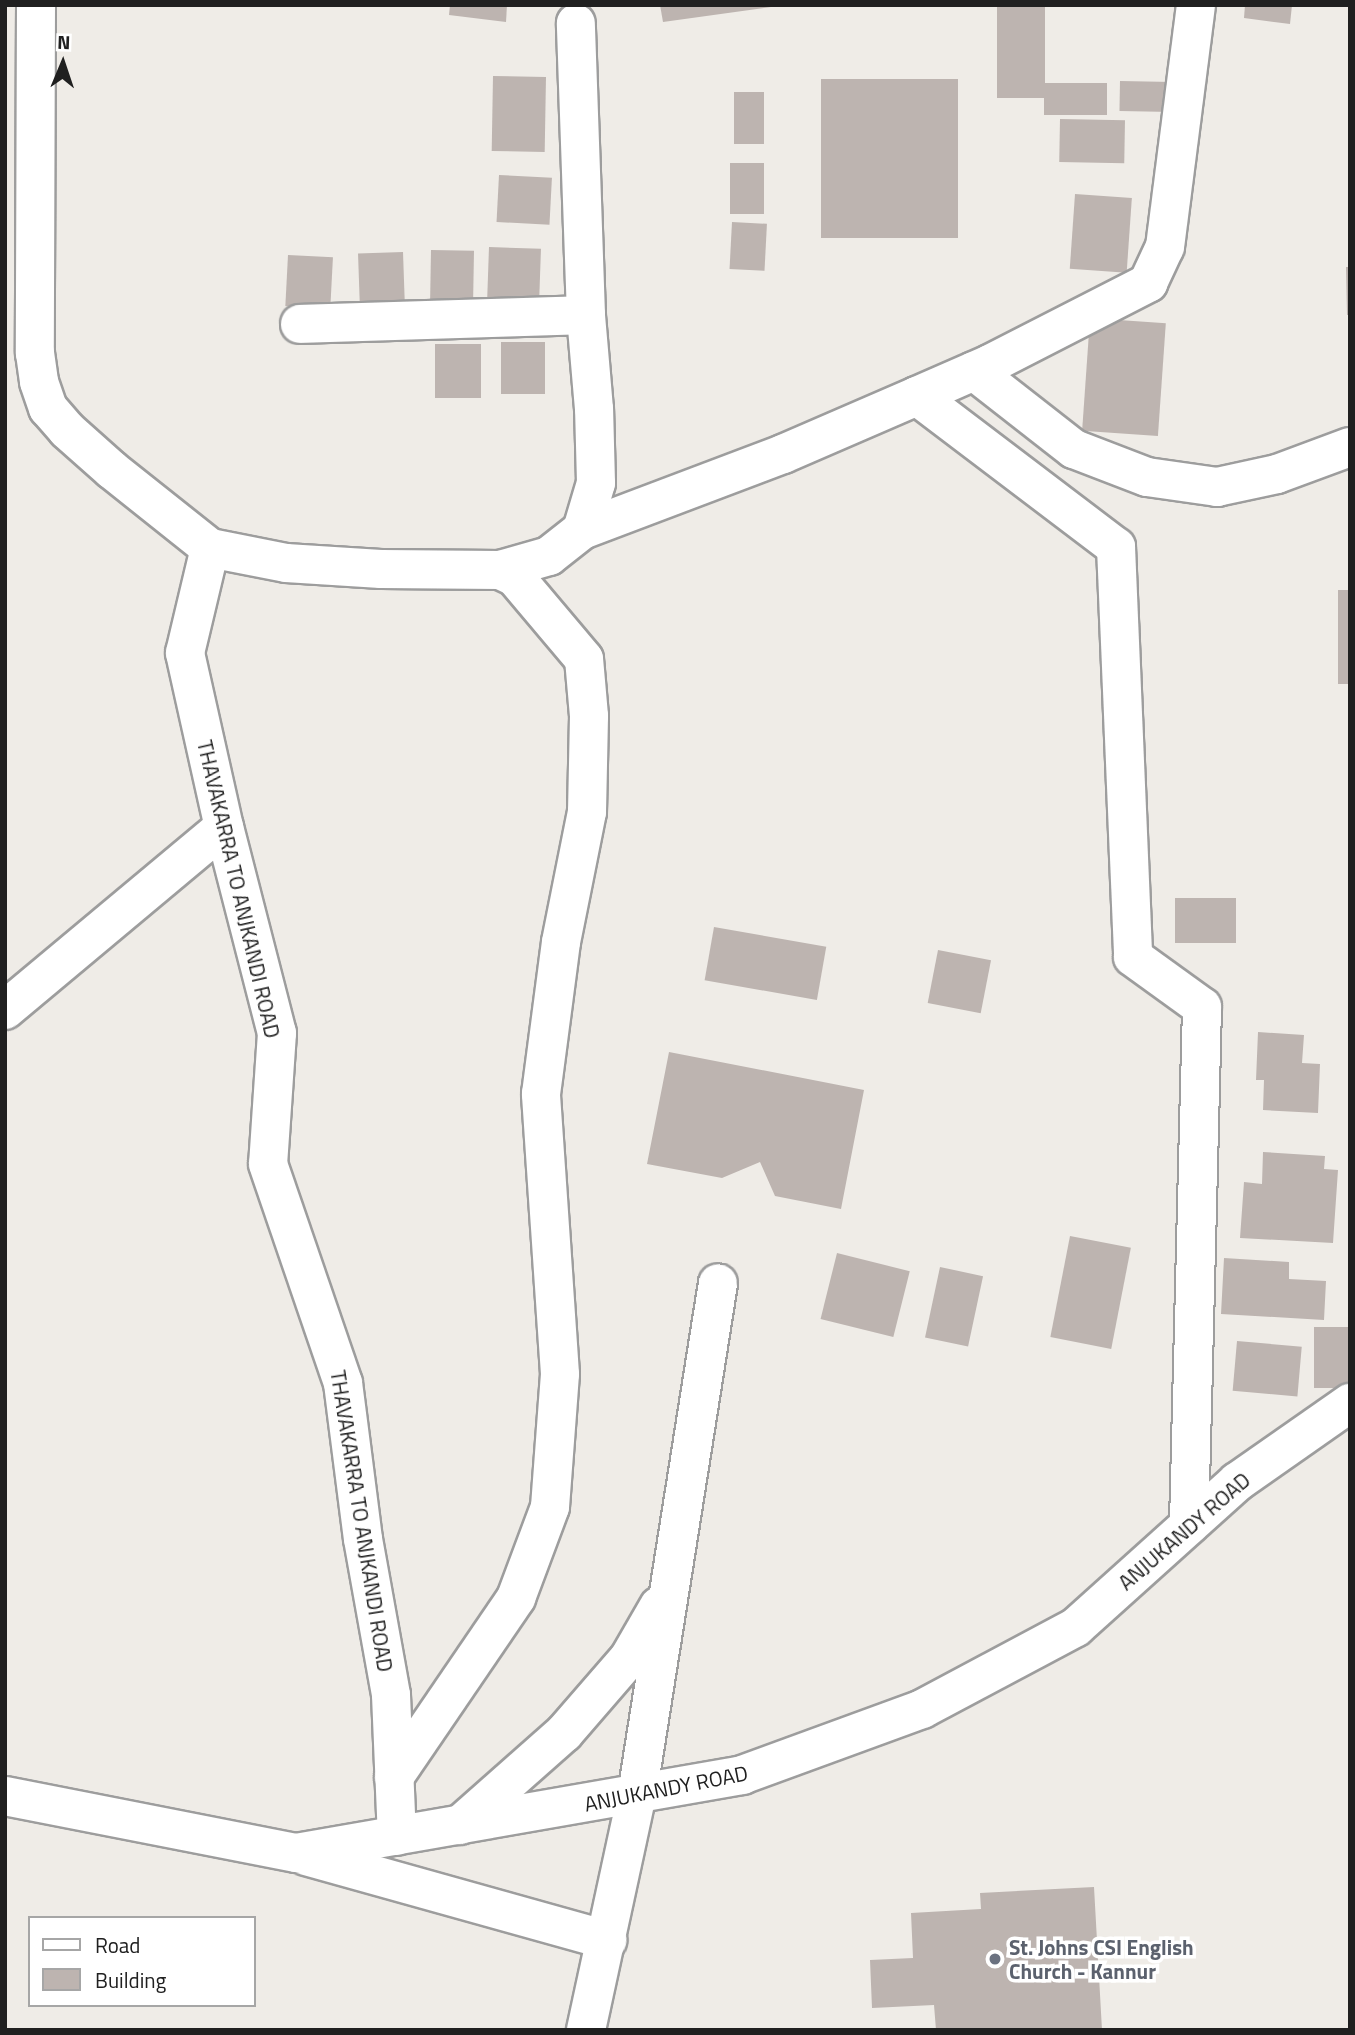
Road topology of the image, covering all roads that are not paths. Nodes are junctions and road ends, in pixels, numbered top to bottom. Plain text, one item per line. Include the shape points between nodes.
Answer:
1 (36, 5) edge
2 (1196, 5) edge
3 (576, 23) dead end
4 (19, 90) edge
5 (586, 315) junction
6 (300, 324) dead end
7 (974, 371) junction
8 (917, 396) junction
9 (1350, 447) edge
10 (582, 530) junction
11 (210, 548) junction
12 (500, 570) junction
13 (224, 827) junction
14 (5, 1010) edge
15 (718, 1283) dead end
16 (1350, 1403) edge
17 (1189, 1525) junction
18 (671, 1586) junction
19 (394, 1777) junction
20 (637, 1795) junction
21 (5, 1796) edge
22 (460, 1825) junction
23 (397, 1836) junction
24 (296, 1853) junction
25 (607, 1940) junction
26 (586, 2030) edge

1 - 4 street
2 - 7 street via 1165,247 1148,283
3 - 5 street
4 - 11 street via 37,321 35,353 48,408 112,470
5 - 6 street
5 - 10 street via 596,483
7 - 8 street
7 - 9 street via 1074,449 1147,477 1217,487 1277,474
8 - 10 street via 783,454
8 - 17 street via 1116,547 1133,957 1202,1007
10 - 12 street via 550,556
11 - 12 street via 286,563
11 - 13 street, THAVAKARRA TO ANJKANDI ROAD via 185,653
12 - 19 street via 515,577 583,659 589,716 587,812 561,942 541,1094 560,1374 550,1507 516,1598
13 - 14 street
13 - 19 street, THAVAKARRA TO ANJKANDI ROAD via 277,1033 268,1164 343,1383 363,1539 391,1695
15 - 18 street
16 - 17 street, ANJUKANDY ROAD via 1237,1482
17 - 20 street, ANJUKANDY ROAD via 1076,1627 922,1709 742,1775
18 - 20 street
18 - 22 street via 629,1658 564,1733
19 - 23 street, THAVAKARRA TO ANJKANDI ROAD
20 - 22 street, ANJUKANDY ROAD
20 - 25 street
21 - 24 street, ANJUKANDY ROAD
22 - 23 street, ANJUKANDY ROAD
23 - 24 street, ANJUKANDY ROAD
24 - 25 street
25 - 26 street

